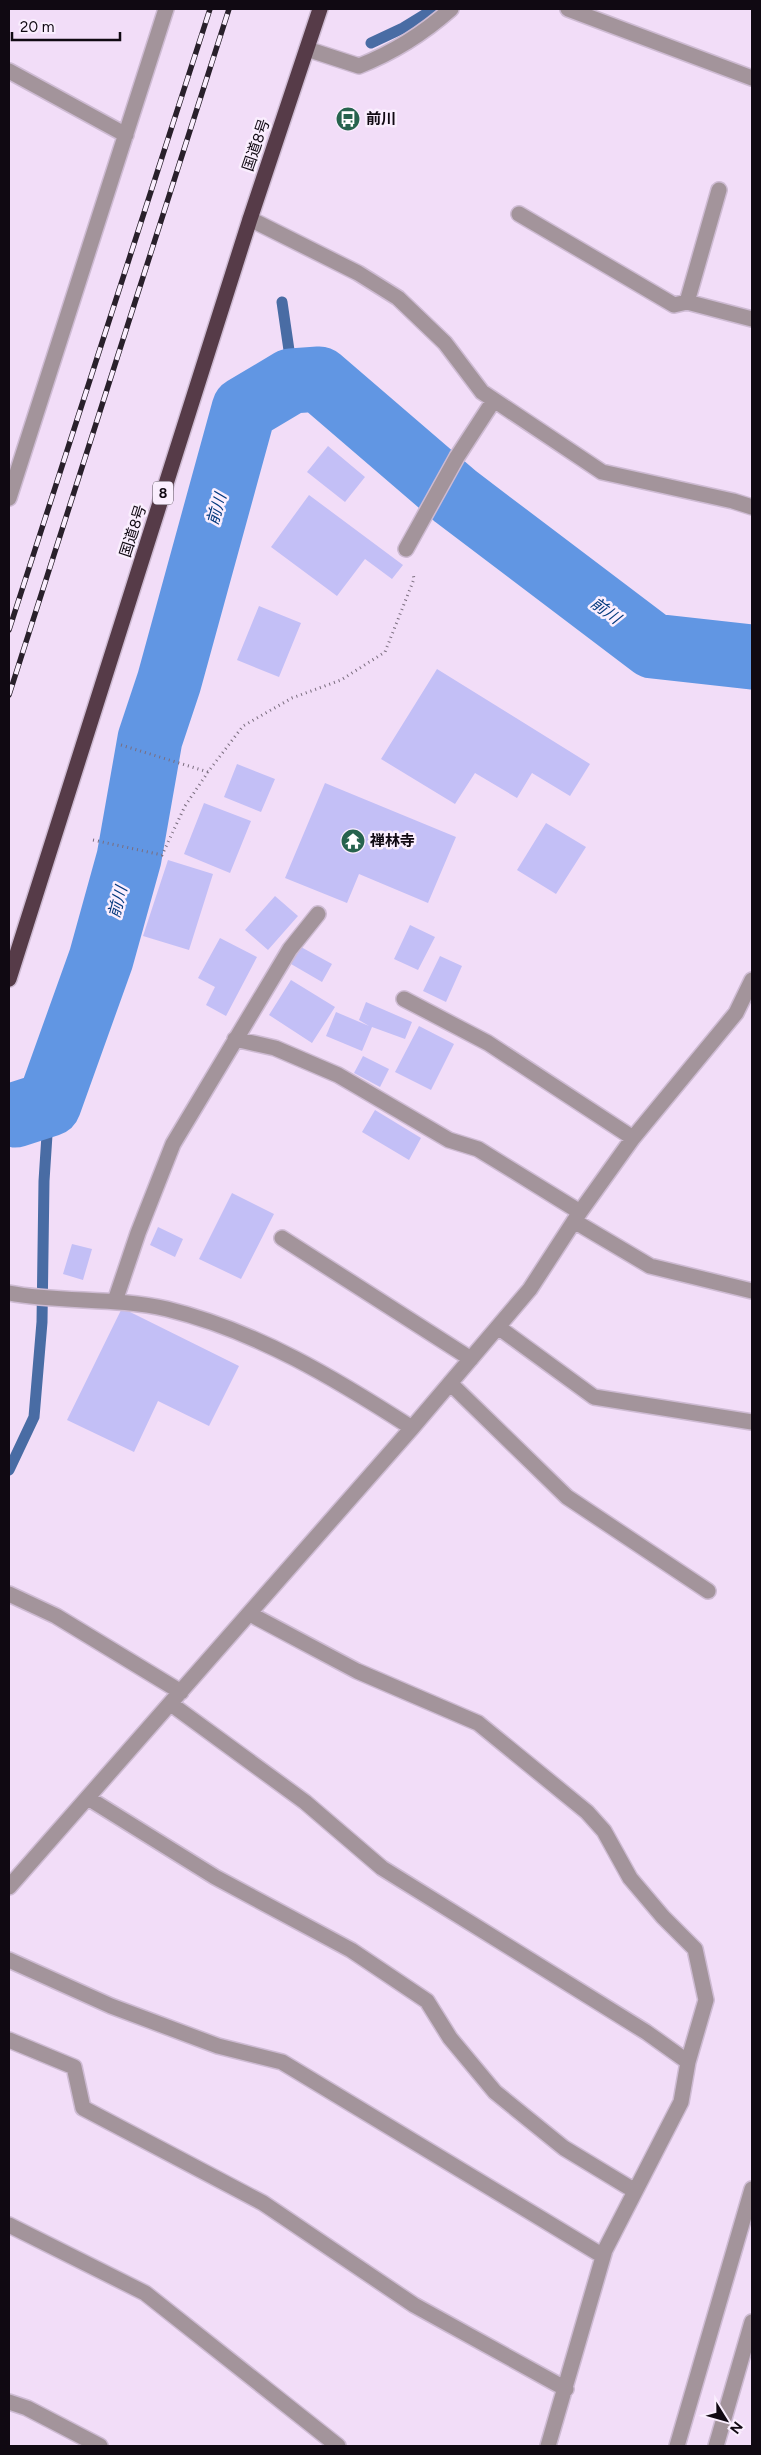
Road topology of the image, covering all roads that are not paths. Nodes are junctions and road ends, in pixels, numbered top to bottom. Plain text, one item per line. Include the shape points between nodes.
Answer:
1 (166, 9) edge
2 (320, 9) edge
3 (451, 9) edge
4 (568, 9) edge
5 (307, 49) junction
6 (9, 71) edge
7 (752, 78) edge
8 (126, 135) junction
9 (719, 190) dead end
10 (520, 214) dead end
11 (250, 220) junction
12 (687, 302) junction
13 (752, 319) edge
14 (494, 400) junction
15 (9, 498) edge
16 (752, 507) edge
17 (406, 549) road end
18 (318, 914) dead end
19 (9, 979) edge
20 (752, 980) edge
21 (404, 999) dead end
22 (235, 1039) junction
23 (633, 1138) junction
24 (577, 1216) junction
25 (282, 1238) dead end
26 (752, 1291) edge
27 (9, 1293) edge
28 (115, 1301) junction
29 (498, 1327) junction
30 (471, 1359) junction
31 (450, 1383) junction
32 (752, 1422) edge
33 (412, 1428) junction
34 (708, 1592) dead end
35 (9, 1594) edge
36 (250, 1614) junction
37 (182, 1692) junction
38 (171, 1704) junction
39 (88, 1798) junction
40 (9, 1887) edge
41 (9, 1960) edge
42 (9, 2040) edge
43 (688, 2062) junction
44 (752, 2188) edge
45 (635, 2191) junction
46 (9, 2225) edge
47 (603, 2256) junction
48 (752, 2322) edge
49 (566, 2388) junction
50 (9, 2402) edge
51 (100, 2446) edge
52 (338, 2446) edge
53 (548, 2446) edge
54 (677, 2446) edge
55 (716, 2446) edge

1 - 8 street
2 - 5 highway, 国道8号 / 8
3 - 5 street via 384,56 359,66
4 - 7 street
5 - 11 highway, 国道8号 / 8
6 - 8 street
8 - 15 street
9 - 12 street
10 - 12 street via 674,305
11 - 14 street via 358,273 398,298 445,343 482,392
11 - 19 highway, 国道8号 / 8
12 - 13 street
14 - 16 street via 602,472
14 - 17 street via 456,457
18 - 22 street via 290,948
20 - 23 street via 736,1013
21 - 23 street via 488,1043
22 - 24 street via 276,1048 338,1075 449,1140 478,1149
22 - 28 street via 173,1144
23 - 24 street
24 - 26 street via 650,1266
24 - 29 street via 530,1290
25 - 30 street
27 - 28 street
28 - 33 street via 167,1309 236,1330 332,1377
29 - 30 street
29 - 32 street via 594,1396
30 - 31 street
31 - 33 street
31 - 34 street via 567,1497
33 - 36 street
35 - 37 street via 56,1616
36 - 37 street
36 - 43 street via 356,1671 478,1723 587,1812 604,1831 630,1878 695,1949 706,2000
37 - 38 street
38 - 39 street
38 - 43 street via 305,1802 382,1868 646,2032
39 - 40 street
39 - 45 street via 215,1877 351,1950 427,2001 450,2038 495,2092 564,2148
41 - 47 street via 111,2006 218,2046 282,2062
42 - 49 street via 74,2067 83,2108 263,2203 414,2305
43 - 45 street via 681,2102
44 - 54 street
45 - 47 street
46 - 52 street via 146,2293
47 - 49 street
48 - 55 street
49 - 53 street
50 - 51 street

